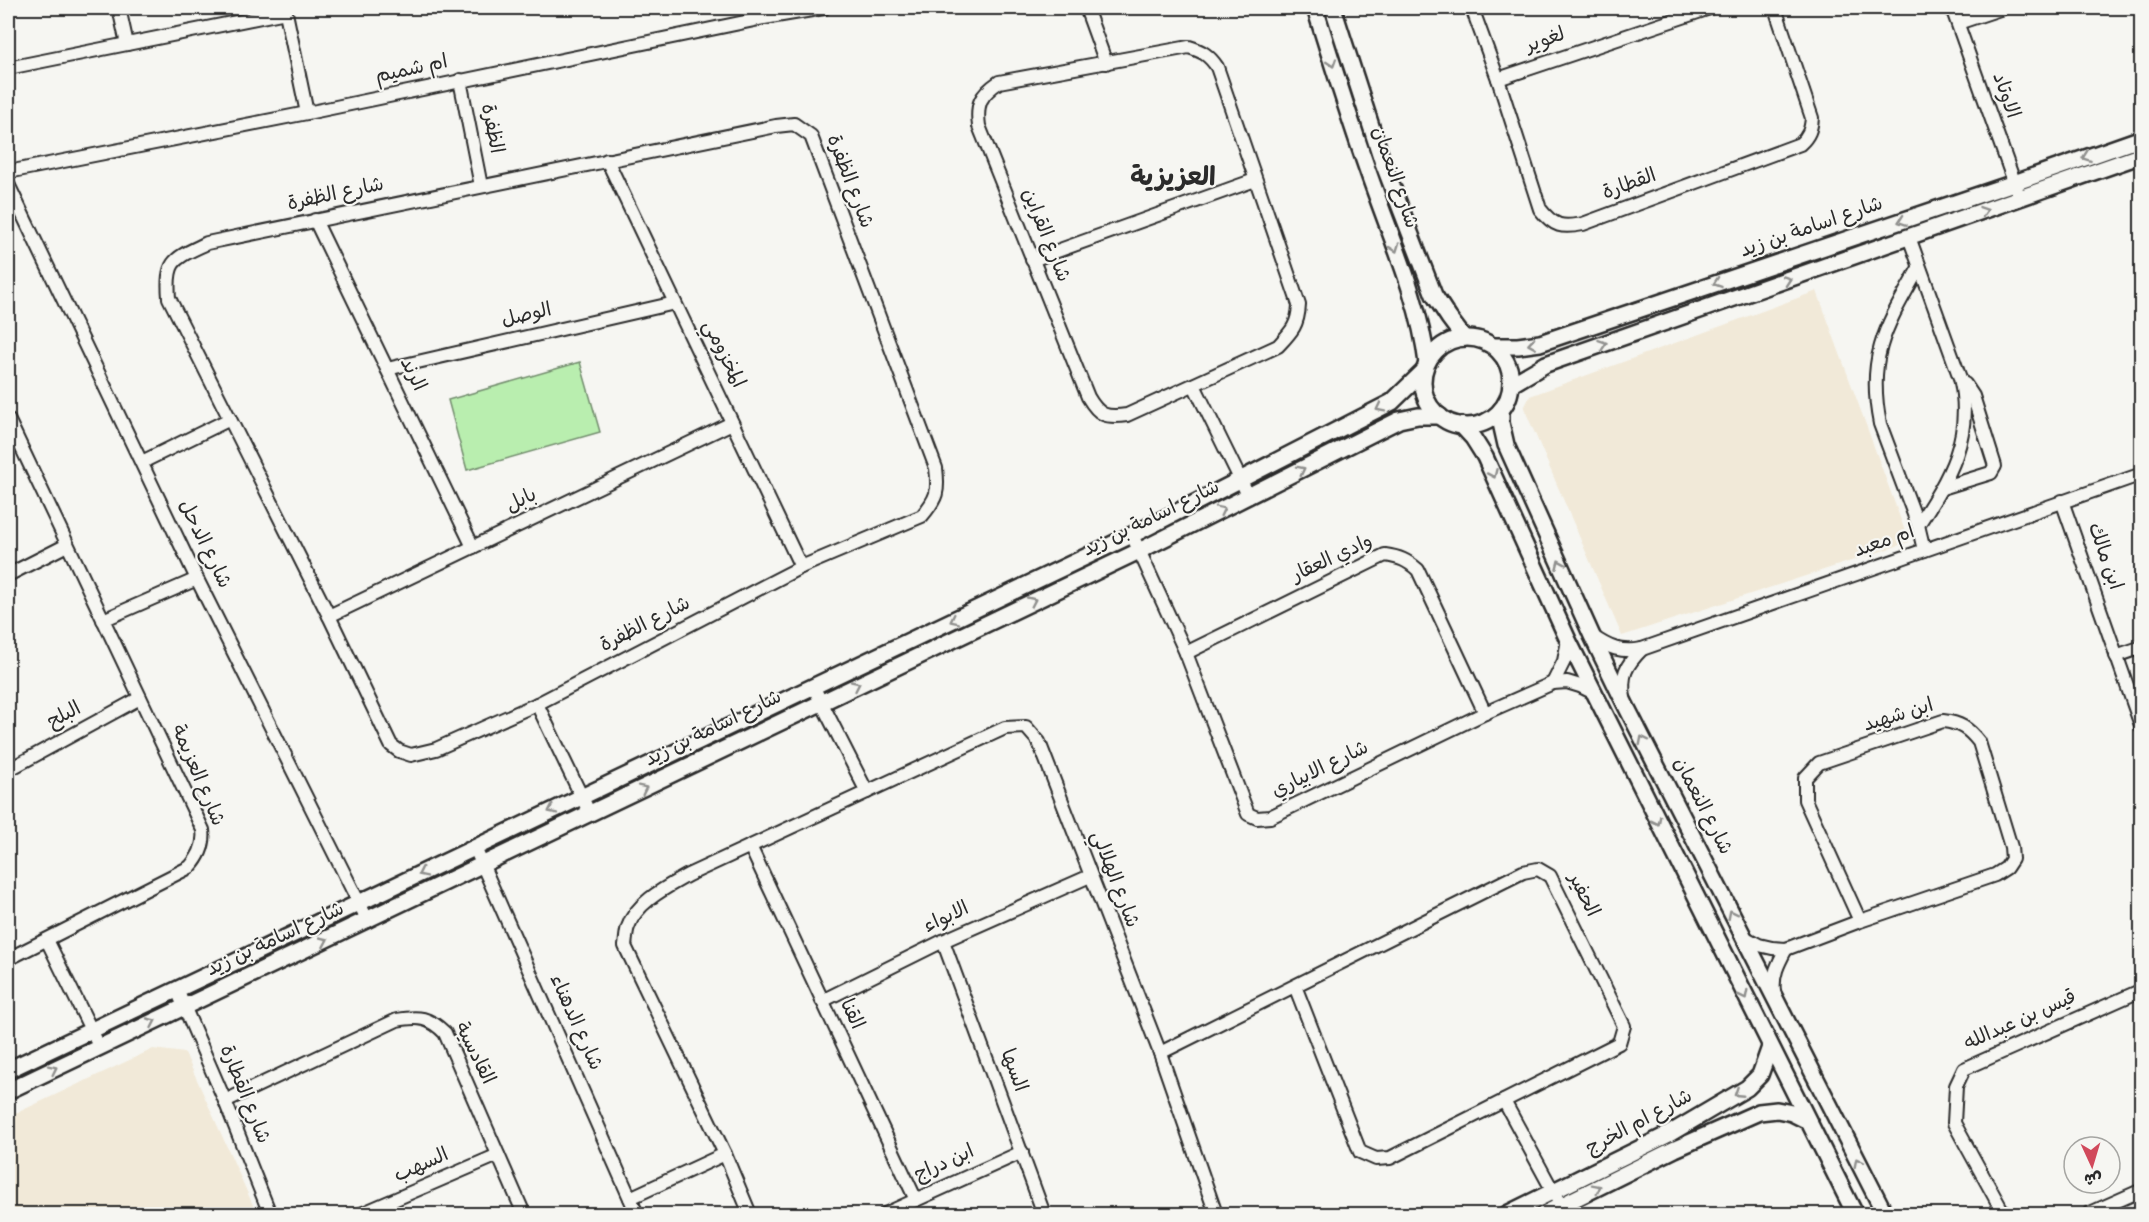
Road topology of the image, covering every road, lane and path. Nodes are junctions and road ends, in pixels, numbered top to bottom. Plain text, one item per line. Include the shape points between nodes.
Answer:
1 (119, 8) edge
2 (824, 8) edge
3 (1086, 8) edge
4 (1315, 8) edge
5 (1333, 8) edge
6 (1472, 8) edge
7 (1710, 8) edge
8 (1775, 8) edge
9 (1952, 8) edge
10 (2003, 8) edge
11 (286, 10) edge
12 (762, 13) edge
13 (1958, 23) junction
14 (127, 44) junction
15 (1106, 63) junction
16 (8, 68) edge
17 (1498, 79) junction
18 (460, 80) junction
19 (307, 113) junction
20 (2142, 138) edge
21 (2142, 155) edge
22 (607, 160) junction
23 (8, 172) edge
24 (1255, 180) junction
25 (2014, 183) junction
26 (8, 184) edge
27 (481, 186) junction
28 (2020, 198) junction
29 (315, 220) junction
30 (1909, 237) junction
31 (1032, 260) junction
32 (1919, 268) junction
33 (675, 303) junction
34 (1464, 338) junction
35 (1493, 345) junction
36 (1426, 367) junction
37 (387, 369) junction
38 (1960, 378) junction
39 (1512, 384) junction
40 (1194, 385) junction
41 (1501, 410) junction
42 (1440, 416) junction
43 (8, 419) edge
44 (230, 419) junction
45 (732, 423) junction
46 (1461, 425) junction
47 (142, 462) junction
48 (2142, 474) edge
49 (1240, 481) junction
50 (1942, 488) junction
51 (1248, 497) junction
52 (2062, 501) junction
53 (1918, 525) junction
54 (1132, 535) junction
55 (67, 545) junction
56 (473, 547) junction
57 (1924, 550) junction
58 (1139, 551) junction
59 (801, 567) junction
60 (8, 575) edge
61 (197, 579) junction
62 (329, 616) junction
63 (103, 620) junction
64 (1592, 636) junction
65 (1568, 640) junction
66 (2142, 647) edge
67 (1642, 650) junction
68 (1186, 652) junction
69 (2116, 656) junction
70 (1553, 683) junction
71 (813, 686) junction
72 (1594, 693) junction
73 (140, 698) junction
74 (821, 701) junction
75 (537, 704) junction
76 (1625, 704) junction
77 (1485, 712) junction
78 (2142, 728) edge
79 (8, 770) edge
80 (867, 792) junction
81 (581, 796) junction
82 (590, 814) junction
83 (750, 846) junction
84 (475, 848) junction
85 (483, 866) junction
86 (1090, 876) junction
87 (359, 903) junction
88 (368, 921) junction
89 (1860, 921) junction
90 (1744, 937) junction
91 (47, 940) junction
92 (943, 941) junction
93 (1786, 949) junction
94 (8, 959) edge
95 (1295, 986) junction
96 (177, 990) junction
97 (2142, 990) edge
98 (1774, 996) junction
99 (822, 1001) junction
100 (185, 1007) junction
101 (91, 1029) junction
102 (99, 1046) junction
103 (1770, 1047) junction
104 (1160, 1053) junction
105 (8, 1070) edge
106 (8, 1091) edge
107 (225, 1101) junction
108 (1504, 1101) junction
109 (1808, 1121) junction
110 (1022, 1152) junction
111 (725, 1154) junction
112 (498, 1155) junction
113 (2142, 1190) edge
114 (1554, 1191) junction
115 (630, 1197) junction
116 (916, 1200) junction
117 (1562, 1206) junction
118 (270, 1215) edge
119 (361, 1215) edge
120 (524, 1215) edge
121 (638, 1215) edge
122 (750, 1215) edge
123 (885, 1215) edge
124 (1044, 1215) edge
125 (1216, 1215) edge
126 (1507, 1215) edge
127 (1544, 1215) edge
128 (1855, 1215) edge
129 (1885, 1215) edge
130 (2004, 1215) edge
131 (2088, 1215) edge

1 - 14 street
2 - 12 street, ام شميم
3 - 15 street
4 -> 36 street, شارع النعمان via 1424,332
5 - 34 street, شارع النعمان via 1382,160 1434,295
6 - 17 street, القطارة
7 - 17 street, لغوير
8 - 17 street, القطارة via 1812,117 1807,138 1800,144 1583,224 1556,224 1540,209
9 - 13 street, الاوتاد
10 - 13 street
11 - 14 street
11 - 19 street
12 - 18 street, ام شميم
13 - 25 street, الاوتاد
14 - 16 street
15 - 24 street, شارع القراين via 1189,47 1210,57 1217,67
15 - 31 street, شارع القراين via 999,82 980,101 979,126
18 - 19 street, ام شميم
18 - 27 street, الظفرة
19 - 23 street, ام شميم
20 -> 25 street, شارع اسامة بن زيد
21 - 28 street, شارع اسامة بن زيد
22 - 27 street, شارع الظفرة
22 - 33 street, المخزومي
22 - 59 street, شارع الظفرة via 776,126 794,124 811,136 936,468 939,488 922,516
24 - 31 street
24 - 40 street, شارع القراين via 1299,305 1299,320 1278,346
25 - 28 street, الاوتاد
25 -> 35 street, شارع اسامة بن زيد via 1540,343
26 - 47 street, شارع الدحل
27 - 29 street, شارع الظفرة
30 -> 28 street, شارع اسامة بن زيد
29 - 37 street, الرند
29 - 44 street, شارع الظفرة via 207,243 182,255 168,270 169,298
30 - 32 street
39 -> 30 street, شارع اسامة بن زيد via 1546,364
31 - 40 street, شارع القراين via 1096,410 1110,417 1127,415
32 - 38 street
32 - 53 street via 1883,334 1875,380 1880,424
33 - 37 street, الوصل
33 - 45 street, المخزومي
34 - 35 street
34 - 36 street via 1442,345
35 - 39 street via 1508,363
36 - 42 street via 1425,396
36 -> 49 street, شارع اسامة بن زيد via 1392,402
37 - 56 street, الرند
38 - 50 street via 1965,417 1958,451
38 - 50 street via 1973,396 1995,466 1990,473
39 - 41 street
40 - 49 street
41 - 46 street via 1483,423
64 -> 41 street, شارع النعمان via 1506,445
42 - 46 street
51 -> 42 street, شارع اسامة بن زيد via 1399,420
43 - 55 street, شارع العزيمة
44 - 47 street
44 - 62 street, شارع الظفرة
45 - 56 street, بابل
45 - 59 street, المخزومي
46 -> 65 street via 1485,457
47 - 61 street, شارع الدحل
48 - 52 street, ام معبد
49 - 51 street
49 - 54 street, شارع اسامة بن زيد
50 - 53 street
58 -> 51 street, شارع اسامة بن زيد
52 - 57 street, ام معبد
52 - 69 street, ابن مالك
53 - 57 street
54 - 58 street, شارع الابياري
54 -> 71 street, شارع اسامة بن زيد
55 - 60 street
55 - 63 street, شارع العزيمة
56 - 62 street, بابل
57 - 67 street, ام معبد
58 - 68 street, شارع الابياري
74 -> 58 street, شارع اسامة بن زيد
59 - 75 street, شارع الظفرة
61 - 63 street
61 - 87 street, شارع الدحل
62 - 75 street, شارع الظفرة via 391,744 399,751 411,754 436,749
63 - 73 street, شارع العزيمة
64 - 67 street, ام معبد via 1612,649
64 - 76 street, شارع النعمان
65 - 70 street via 1564,661
65 - 72 street
66 - 69 street
67 - 76 street via 1624,674
68 - 77 street, وادي العقار via 1385,555 1398,556 1418,570
68 - 77 street, شارع الابياري via 1248,814 1257,818 1270,817
69 - 78 street, ابن مالك
70 - 72 street via 1574,684
70 - 77 street, شارع الابياري
71 - 74 street
71 - 81 street, شارع اسامة بن زيد
72 -> 103 street
73 - 79 street, البلح
73 - 91 street, شارع العزيمة via 203,830 203,844 190,867
74 - 80 street
82 -> 74 street, شارع اسامة بن زيد
75 - 81 street
90 -> 76 street, شارع النعمان
80 - 83 street, شارع الهلالي
80 - 86 street, شارع الهلالي via 1005,728 1026,727 1039,742
81 - 82 street
81 -> 84 street, شارع اسامة بن زيد
82 - 85 street, شارع اسامة بن زيد
83 - 99 street, القنا
83 - 111 street, شارع الهلالي via 660,891 637,910 627,927 625,946
84 - 85 street, شارع الدهناء
84 -> 87 street, شارع اسامة بن زيد
85 - 88 street, شارع اسامة بن زيد
85 - 115 street, شارع الدهناء
86 - 92 street, الابواء
86 - 104 street, شارع الهلالي
87 - 88 street, شارع الدحل
87 - 96 street, شارع اسامة بن زيد
100 -> 88 street, شارع اسامة بن زيد
89 - 89 street, ابن شهيد via 1995,875 2012,859 1979,742 1958,723 1943,721 1819,763 1805,778 1805,800
89 - 93 street, ابن شهيد
90 - 93 street via 1759,945
90 - 98 street, شارع النعمان
91 - 94 street, شارع العزيمة
91 - 101 street
92 - 99 street, الابواء
92 - 110 street, السها
93 - 98 street via 1772,981
95 - 104 street, الحفير
95 - 108 street, الحفير via 1360,1152 1376,1159 1390,1158
95 - 108 street, الحفير via 1523,872 1538,869 1550,876 1624,1026 1618,1043
96 - 100 street, شارع القطارة
96 - 101 street, شارع اسامة بن زيد
97 - 130 street, قيس بن عبدالله via 1964,1069 1956,1086 1954,1123
129 -> 98 street, شارع النعمان
99 - 116 street, القنا
102 -> 100 street, شارع اسامة بن زيد
100 - 107 street, شارع القطارة
101 - 102 street
101 - 105 street, شارع اسامة بن زيد
106 -> 102 street, شارع اسامة بن زيد
103 - 109 street
103 -> 114 street, شارع ام الخرج via 1760,1075 1746,1088 1669,1134
104 - 125 street, شارع الهلالي
107 - 112 street, القادسية via 398,1020 423,1018 445,1033
107 - 118 street, شارع القطارة
108 - 114 street
117 -> 109 street, شارع ام الخرج via 1759,1112 1777,1110
109 - 128 street
110 - 116 street, ابن دراج
110 - 124 street, السها
111 - 115 street
111 - 122 street, شارع الهلالي
112 - 119 street, السهب
112 - 120 street, القادسية
113 - 131 street
114 - 117 street
114 - 126 street, شارع ام الخرج
115 - 121 street, شارع الدهناء
116 - 123 street, ابن دراج
117 - 127 street, شارع ام الخرج

